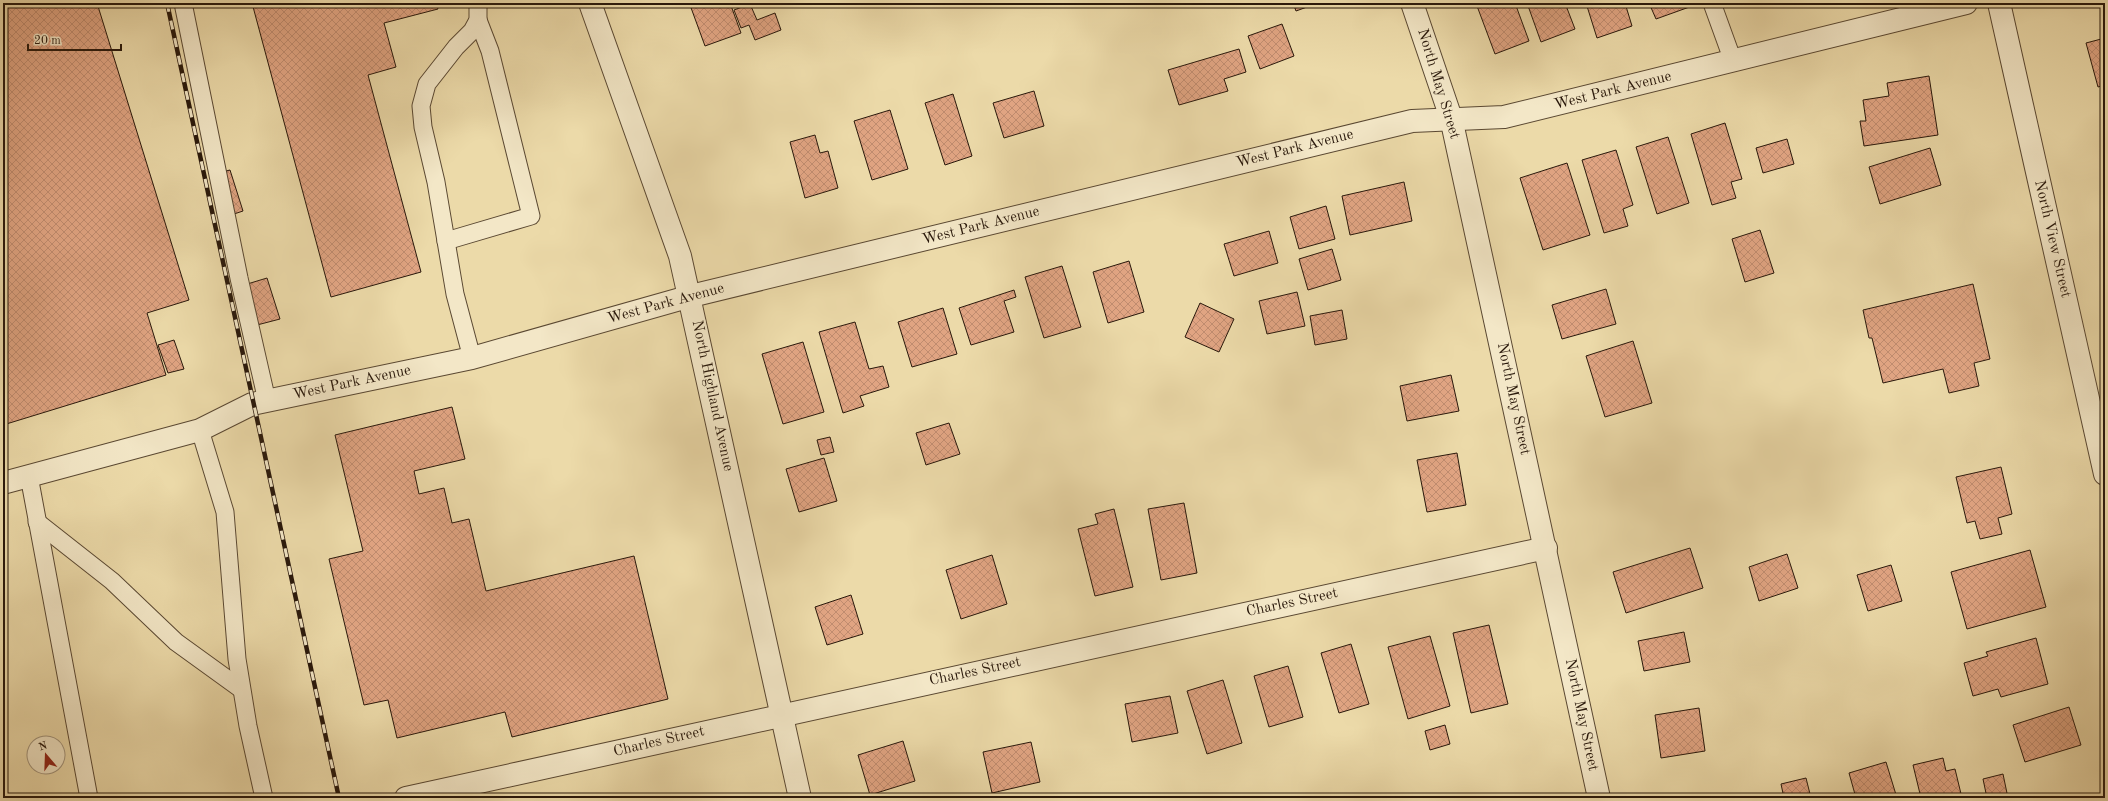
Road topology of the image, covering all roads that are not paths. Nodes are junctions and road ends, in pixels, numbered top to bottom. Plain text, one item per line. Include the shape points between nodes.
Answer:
1 (183, 3) edge
2 (590, 3) edge
3 (1412, 3) edge
4 (1712, 3) edge
5 (1966, 3) edge
6 (2000, 3) edge
7 (478, 11) edge
8 (1732, 61) junction
9 (1451, 118) junction
10 (446, 241) junction
11 (690, 296) junction
12 (472, 358) junction
13 (267, 401) junction
14 (200, 430) junction
15 (2105, 474) edge
16 (29, 476) junction
17 (3, 483) edge
18 (37, 522) junction
19 (1546, 548) junction
20 (242, 689) junction
21 (781, 714) junction
22 (89, 798) edge
23 (264, 798) edge
24 (406, 798) edge
25 (800, 798) edge
26 (1599, 798) edge

1 - 13 lane
2 - 11 street, North Highland Avenue via 677,245
3 - 9 street, North May Street
4 - 8 lane
5 - 8 street, West Park Avenue
6 - 15 street, North View Street
7 - 10 lane via 472,31 426,84 421,106 422,127 436,182
7 - 10 lane via 531,216
8 - 9 street, West Park Avenue via 1504,117
9 - 11 street, West Park Avenue via 1412,121
9 - 19 street, North May Street
10 - 12 lane via 455,294
11 - 12 street, West Park Avenue
11 - 21 street, North Highland Avenue
12 - 13 street, West Park Avenue
13 - 14 street, West Park Avenue via 252,404
14 - 16 street, West Park Avenue
14 - 20 lane via 225,512 237,659
16 - 17 street, West Park Avenue
16 - 18 lane
18 - 20 lane via 112,581 176,642
18 - 22 lane
19 - 21 street, Charles Street
19 - 26 street, North May Street
20 - 23 lane
21 - 24 street, Charles Street
21 - 25 street, North Highland Avenue

